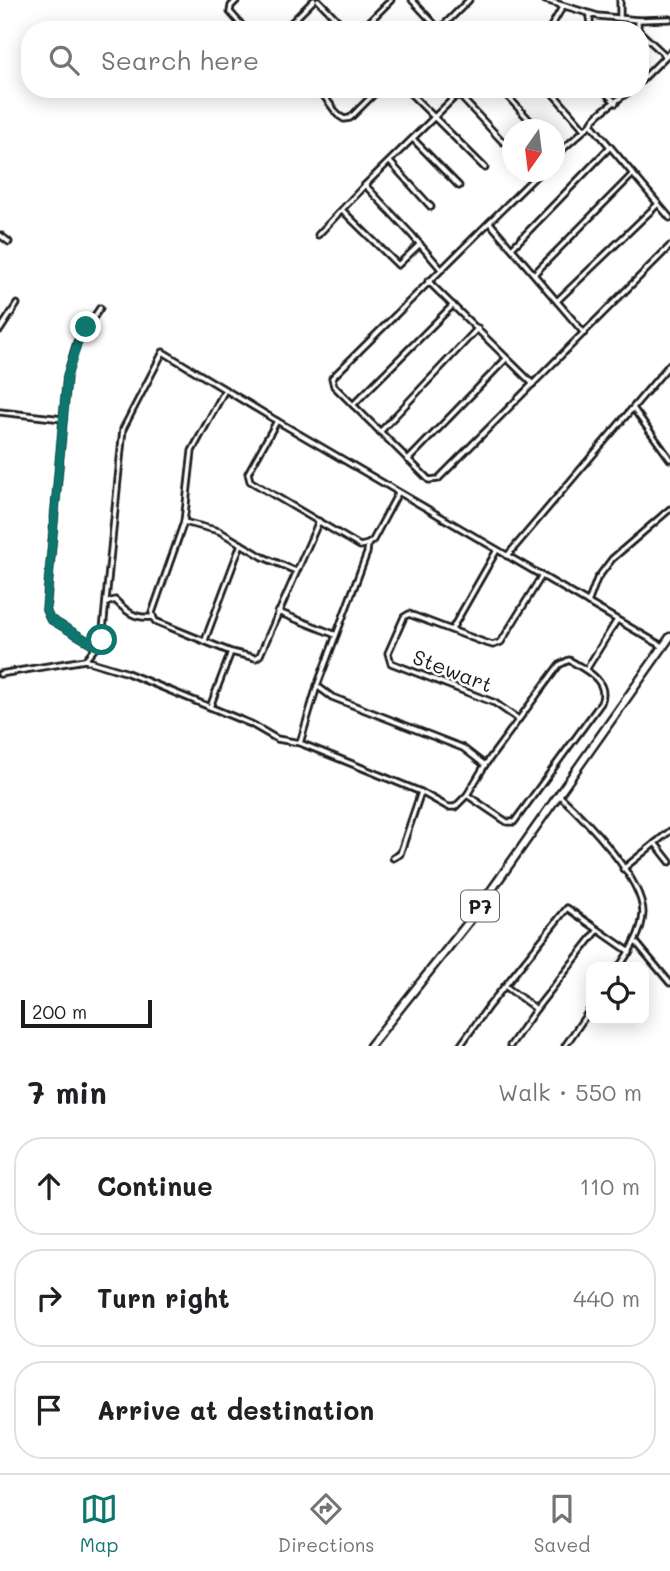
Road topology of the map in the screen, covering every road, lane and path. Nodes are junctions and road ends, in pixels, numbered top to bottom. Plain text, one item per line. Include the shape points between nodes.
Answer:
1 (237, 0) edge
2 (316, 0) edge
3 (391, 0) edge
4 (412, 0) edge
5 (469, 0) edge
6 (545, 0) edge
7 (620, 0) edge
8 (563, 6) junction
9 (590, 14) junction
10 (620, 18) junction
11 (670, 19) edge
12 (638, 20) joint
13 (238, 21) edge
14 (294, 21) edge
15 (338, 21) edge
16 (370, 21) edge
17 (431, 21) edge
18 (448, 21) edge
19 (554, 21) edge
20 (590, 21) edge
21 (649, 40) edge
22 (670, 52) edge
23 (666, 56) junction
24 (649, 73) edge
25 (326, 98) edge
26 (370, 98) edge
27 (415, 98) edge
28 (454, 98) edge
29 (462, 98) edge
30 (509, 98) edge
31 (557, 98) edge
32 (611, 98) edge
33 (622, 98) edge
34 (616, 103) junction
35 (435, 117) junction
36 (528, 119) edge
37 (592, 124) junction
38 (584, 129) junction
39 (413, 139) junction
40 (502, 141) edge
41 (565, 147) edge
42 (610, 147) junction
43 (389, 162) junction
44 (485, 168) dead end
45 (633, 174) junction
46 (530, 182) edge
47 (365, 185) junction
48 (459, 186) dead end
49 (658, 204) junction
50 (431, 207) dead end
51 (342, 210) junction
52 (670, 218) edge
53 (490, 223) junction
54 (0, 235) edge
55 (318, 235) dead end
56 (9, 242) dead end
57 (420, 244) junction
58 (670, 246) edge
59 (512, 248) junction
60 (441, 269) junction
61 (534, 274) junction
62 (428, 281) junction
63 (557, 301) junction
64 (17, 304) dead end
65 (453, 305) junction
66 (100, 308) dead end
67 (478, 328) junction
68 (0, 330) edge
69 (584, 334) junction
70 (506, 359) junction
71 (670, 364) edge
72 (533, 384) junction
73 (225, 390) junction
74 (353, 405) junction
75 (633, 408) junction
76 (0, 412) edge
77 (63, 419) junction
78 (277, 421) junction
79 (380, 432) junction
80 (670, 459) edge
81 (408, 460) junction
82 (398, 493) junction
83 (670, 509) edge
84 (319, 521) junction
85 (184, 522) junction
86 (241, 544) junction
87 (368, 544) junction
88 (496, 550) junction
89 (508, 556) junction
90 (296, 571) junction
91 (541, 577) junction
92 (107, 603) junction
93 (588, 603) junction
94 (278, 612) junction
95 (152, 617) junction
96 (617, 620) junction
97 (452, 629) junction
98 (336, 635) junction
99 (670, 636) edge
100 (204, 640) junction
101 (662, 646) junction
102 (98, 647) junction
103 (231, 652) junction
104 (85, 660) junction
105 (586, 670) junction
106 (0, 674) edge
107 (317, 686) junction
108 (210, 707) junction
109 (518, 719) junction
110 (300, 743) junction
111 (485, 765) junction
112 (421, 792) junction
113 (467, 795) junction
114 (559, 795) junction
115 (670, 831) edge
116 (655, 843) junction
117 (393, 858) dead end
118 (670, 862) edge
119 (623, 869) junction
120 (598, 930) junction
121 (635, 941) junction
122 (630, 951) junction
123 (622, 962) edge
124 (670, 983) edge
125 (505, 986) junction
126 (536, 1009) junction
127 (586, 1015) edge
128 (370, 1046) edge
129 (460, 1046) edge
130 (510, 1046) edge
131 (565, 1046) edge

1 - 13 street via 230,12
2 - 14 street
2 - 15 street
3 - 16 street
4 - 17 street
5 - 18 street
6 - 8 street
7 - 10 street
8 - 9 street
8 - 19 street
9 - 10 street
9 - 20 street
10 - 12 street
11 - 12 street
21 - 23 street
22 - 23 street
23 - 24 street
25 - 26 street via 344,119
27 - 35 street
28 - 35 street
29 - 40 street
30 - 36 street
31 - 38 street
32 - 34 street
33 - 34 street
34 - 37 street via 594,116
35 - 39 street
35 - 44 street
37 - 38 street
37 - 42 street
38 - 41 street
39 - 43 street
39 - 48 street
42 - 45 street
42 - 59 street
43 - 47 street
43 - 50 street
45 - 49 street
45 - 61 street
46 - 53 street
47 - 51 street
47 - 57 street
49 - 52 street
49 - 63 street
51 - 55 street
51 - 57 street via 398,265
53 - 59 street
53 - 60 street
54 - 56 street
57 - 60 street
58 - 69 street
59 - 61 street
60 - 62 street
61 - 63 street
62 - 65 street
62 - 74 street via 332,378
63 - 69 street
64 - 68 street
65 - 67 street
65 - 74 street
66 - 77 street via 70,362
67 - 70 street
67 - 79 street
69 - 72 street
70 - 72 street
70 - 81 street
71 - 75 street
72 - 81 street via 438,479 429,480
73 - 78 street
73 - 85 street via 192,451
73 - 92 street via 163,352 123,429
74 - 79 street
75 - 80 street
75 - 89 street
76 - 77 street
77 - 102 street via 47,615
78 - 82 street
78 - 84 street via 248,472 250,481
79 - 81 street
82 - 87 street
82 - 88 street
83 - 93 street via 612,559 597,579
84 - 87 street via 360,546
84 - 90 street
85 - 86 street via 219,531
85 - 95 street
86 - 90 street
86 - 100 street
87 - 98 street
88 - 89 street
88 - 97 street
89 - 91 street
90 - 94 street
91 - 93 street
91 - 97 street via 501,642 493,645
92 - 95 street via 115,600 128,613
92 - 102 street via 105,631
93 - 96 street
94 - 98 street
94 - 103 street via 256,659
95 - 100 street
96 - 101 street
96 - 105 street
97 - 109 street, Stewart via 409,614 388,659 495,703
98 - 107 street
99 - 101 highway, P7
100 - 103 street
101 - 114 highway, P7
102 - 104 street
103 - 108 street
104 - 106 street
104 - 108 street
105 - 109 street via 569,660 563,662
105 - 113 street via 602,684 601,703 514,822 501,819
107 - 110 street
107 - 111 street via 332,697 463,748
108 - 110 street via 277,738
109 - 111 street
110 - 112 street
111 - 113 street
112 - 113 street via 452,808
112 - 117 street via 400,855
114 - 119 street via 597,833
114 - 128 highway, P7 via 471,919
115 - 116 street
116 - 118 street
116 - 119 street
119 - 121 street via 642,907
120 - 122 street
120 - 125 street via 567,908
120 - 126 street
121 - 122 street
121 - 124 street
122 - 123 street
125 - 126 street
125 - 129 street
126 - 130 street
127 - 131 street

